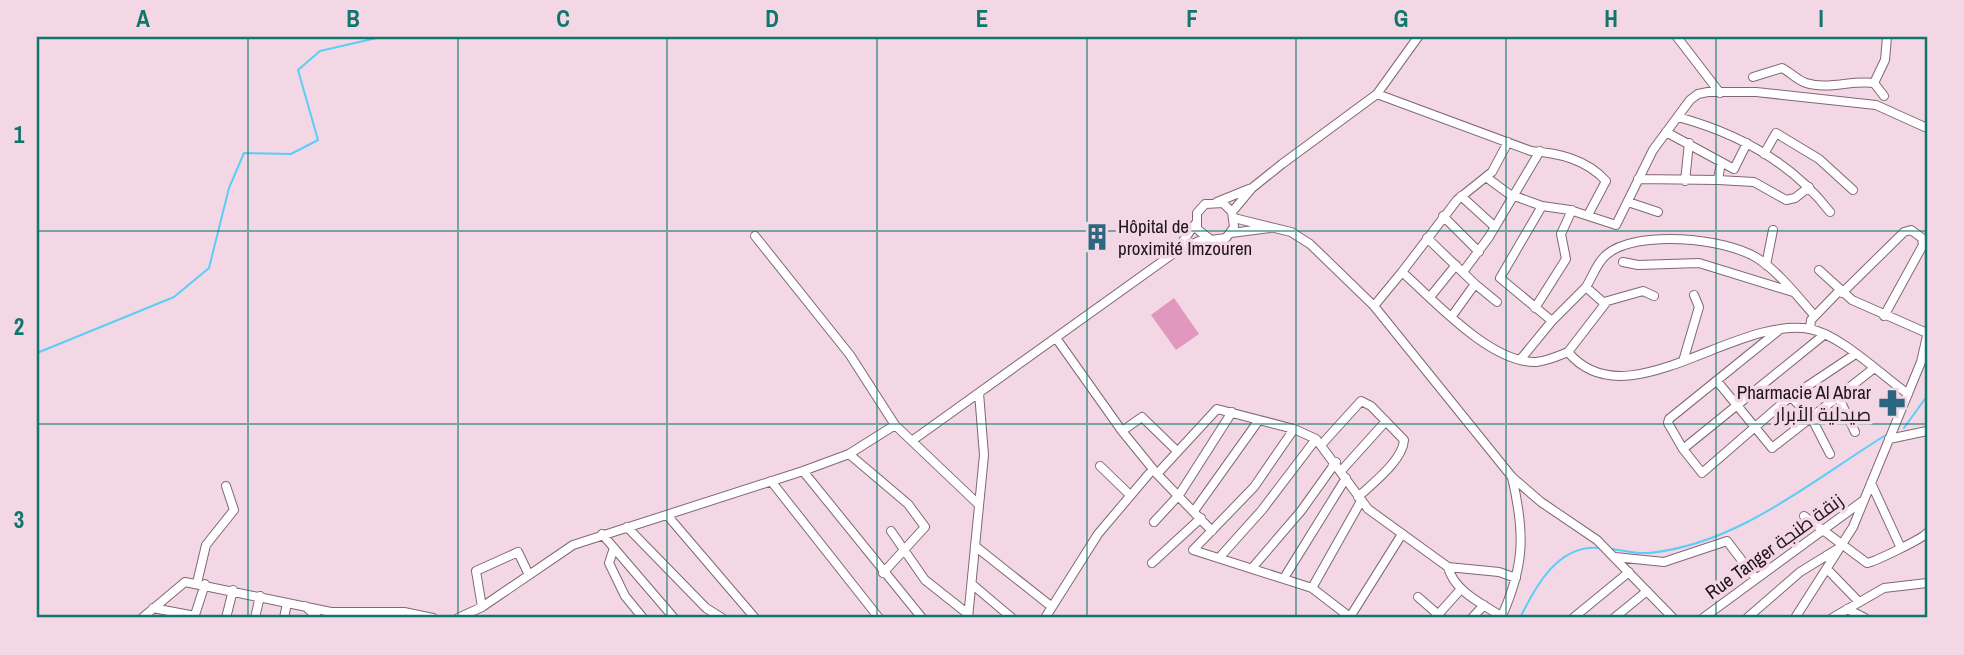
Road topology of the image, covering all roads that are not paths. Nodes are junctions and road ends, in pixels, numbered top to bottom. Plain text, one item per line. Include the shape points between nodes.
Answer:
1 (1419, 37) edge
2 (1677, 37) edge
3 (1887, 37) edge
4 (1753, 78) dead end
5 (1874, 83) junction
6 (1720, 93) junction
7 (1377, 94) junction
8 (1884, 96) dead end
9 (1678, 117) junction
10 (1927, 128) edge
11 (1666, 132) junction
12 (1508, 142) junction
13 (1689, 143) junction
14 (1747, 143) junction
15 (1540, 151) junction
16 (1765, 154) junction
17 (1721, 162) junction
18 (1486, 177) junction
19 (1638, 179) junction
20 (1718, 180) junction
21 (1685, 181) junction
22 (1809, 187) junction
23 (1252, 188) junction
24 (1853, 190) dead end
25 (1461, 196) junction
26 (1514, 196) junction
27 (1217, 202) junction
28 (1628, 202) junction
29 (1542, 206) junction
30 (1572, 210) junction
31 (1658, 212) dead end
32 (1830, 212) dead end
33 (1233, 215) junction
34 (1588, 215) junction
35 (1443, 216) junction
36 (1196, 223) junction
37 (1275, 227) junction
38 (1495, 227) junction
39 (1773, 230) dead end
40 (1231, 233) junction
41 (755, 236) dead end
42 (1205, 238) junction
43 (1427, 238) junction
44 (1479, 252) junction
45 (1174, 253) junction
46 (1623, 262) dead end
47 (1766, 265) junction
48 (1459, 268) junction
49 (1819, 270) dead end
50 (1402, 272) junction
51 (1475, 284) junction
52 (1586, 287) junction
53 (1841, 291) junction
54 (1793, 292) junction
55 (1693, 295) dead end
56 (1654, 296) dead end
57 (1430, 297) junction
58 (1497, 302) dead end
59 (1604, 302) junction
60 (1374, 306) junction
61 (1535, 308) junction
62 (1814, 315) junction
63 (1451, 316) junction
64 (1884, 316) junction
65 (1552, 321) junction
66 (1780, 329) junction
67 (1810, 329) junction
68 (1825, 334) junction
69 (1927, 335) edge
70 (1056, 338) junction
71 (1568, 352) junction
72 (1854, 355) junction
73 (1684, 358) junction
74 (1520, 360) junction
75 (1873, 369) junction
76 (1717, 381) junction
77 (979, 393) junction
78 (1908, 394) junction
79 (1791, 397) junction
80 (1838, 397) junction
81 (1737, 405) junction
82 (1232, 412) junction
83 (1811, 417) junction
84 (1259, 420) junction
85 (1386, 421) junction
86 (895, 425) junction
87 (1755, 427) junction
88 (1294, 429) junction
89 (1927, 430) edge
90 (1122, 431) junction
91 (1855, 432) dead end
92 (1889, 439) junction
93 (913, 440) junction
94 (1319, 441) junction
95 (1683, 449) junction
96 (1177, 451) junction
97 (849, 454) junction
98 (1830, 454) dead end
99 (1336, 462) junction
100 (1100, 466) dead end
101 (803, 471) junction
102 (1155, 471) junction
103 (1343, 474) junction
104 (1512, 477) junction
105 (771, 481) junction
106 (1871, 483) junction
107 (226, 486) dead end
108 (1130, 495) junction
109 (1179, 495) junction
110 (1360, 499) junction
111 (1865, 500) junction
112 (977, 503) junction
113 (1194, 511) junction
114 (667, 515) junction
115 (1804, 516) dead end
116 (1201, 518) junction
117 (1154, 522) dead end
118 (627, 527) junction
119 (891, 531) dead end
120 (1212, 531) junction
121 (1823, 531) junction
122 (1927, 533) edge
123 (602, 534) junction
124 (1402, 534) junction
125 (975, 545) junction
126 (1843, 546) junction
127 (1900, 546) junction
128 (614, 548) junction
129 (905, 550) junction
130 (1613, 555) junction
131 (1219, 558) junction
132 (1152, 563) dead end
133 (1448, 567) junction
134 (1253, 568) junction
135 (1828, 570) junction
136 (1629, 572) junction
137 (883, 573) junction
138 (529, 575) junction
139 (1284, 578) junction
140 (1516, 578) junction
141 (1756, 579) junction
142 (1927, 583) edge
143 (201, 584) junction
144 (973, 585) junction
145 (1312, 588) junction
146 (1461, 589) junction
147 (233, 590) junction
148 (1647, 592) junction
149 (260, 596) junction
150 (1418, 597) dead end
151 (1859, 602) junction
152 (287, 603) junction
153 (302, 604) junction
154 (1484, 605) junction
155 (482, 607) junction
156 (153, 608) junction
157 (1847, 609) junction
158 (1665, 611) junction
159 (1051, 614) edge
160 (968, 616) edge
161 (195, 617) edge
162 (1351, 617) edge
163 (1439, 617) edge
164 (1501, 617) edge
165 (142, 618) edge
166 (226, 618) edge
167 (255, 618) edge
168 (284, 618) edge
169 (318, 618) edge
170 (433, 618) edge
171 (458, 618) edge
172 (643, 618) edge
173 (674, 618) edge
174 (722, 618) edge
175 (755, 618) edge
176 (879, 618) edge
177 (922, 618) edge
178 (1012, 618) edge
179 (1472, 618) edge
180 (1573, 618) edge
181 (1614, 618) edge
182 (1657, 618) edge
183 (1673, 618) edge
184 (1703, 618) edge
185 (1747, 618) edge
186 (1795, 618) edge
187 (1832, 618) edge
188 (1865, 618) edge

1 - 7 street
2 - 6 street
3 - 5 street via 1885,60
4 - 5 street via 1782,68 1805,83
5 - 8 street
6 - 9 street via 1694,96
6 - 10 street via 1876,105
7 - 12 street
7 - 23 street
9 - 11 street
9 - 14 street
11 - 13 street
11 - 19 street
12 - 15 street
12 - 18 street
13 - 17 street
13 - 21 street
14 - 16 street
14 - 17 street via 1736,168
15 - 26 street
15 - 34 street via 1563,154 1604,177 1605,186
16 - 22 street
16 - 24 street via 1773,134 1780,135 1819,159
17 - 20 street
18 - 25 street
18 - 26 street
19 - 21 street
19 - 28 street
20 - 21 street
20 - 22 street via 1754,182 1786,200
22 - 32 street
23 - 27 street
23 - 33 street
25 - 35 street
25 - 38 street
26 - 29 street
26 - 38 street
27 - 33 street
27 - 36 street via 1200,209
28 - 31 street
28 - 34 street via 1616,225
29 - 30 street
29 - 61 street via 1500,278
30 - 34 street
30 - 61 street via 1561,234 1566,259
33 - 37 street
33 - 40 street
35 - 43 street
35 - 44 street
36 - 42 street
36 - 45 street
37 - 40 street
37 - 60 street via 1310,244
38 - 44 street
39 - 47 street
40 - 42 street via 1219,240
41 - 86 street via 850,355
42 - 45 street
43 - 48 street
43 - 50 street
44 - 48 street
45 - 70 street
46 - 54 street via 1699,263
47 - 52 street via 1740,251 1707,244 1638,240 1604,256
47 - 54 street
48 - 51 street
48 - 57 street
49 - 53 street
50 - 57 street
50 - 60 street
51 - 58 street
51 - 63 street
52 - 59 street
52 - 65 street
53 - 62 street
53 - 64 street
53 - 64 street via 1911,230 1922,238 1923,245
54 - 62 street
55 - 73 street via 1699,307
56 - 59 street via 1643,291
57 - 63 street
59 - 71 street via 1605,307
60 - 104 street
61 - 65 street
62 - 67 street
63 - 74 street via 1483,342
64 - 69 street
65 - 74 street
66 - 67 street
66 - 73 street
66 - 76 street
67 - 68 street
68 - 72 street
68 - 81 street
69 - 78 street
70 - 77 street
70 - 90 street
71 - 73 street via 1587,370 1608,377 1646,373
71 - 74 street via 1537,362
72 - 75 street
72 - 79 street
75 - 78 street
75 - 80 street
76 - 81 street
76 - 95 street via 1668,421
77 - 93 street
77 - 112 street via 984,443
78 - 92 street
79 - 83 street
79 - 87 street
80 - 83 street
80 - 91 street
81 - 87 street
81 - 95 street
82 - 84 street
82 - 96 street via 1217,409
82 - 109 street
83 - 87 street via 1772,447
83 - 98 street
84 - 88 street
84 - 113 street
85 - 94 street via 1361,401
85 - 103 street
85 - 110 street via 1404,440 1404,446
86 - 93 street
86 - 97 street
87 - 95 street via 1702,473
88 - 94 street
88 - 120 street via 1254,487
89 - 92 street
90 - 96 street via 1142,417
90 - 102 street
92 - 106 street
93 - 112 street
94 - 99 street
94 - 131 street
96 - 102 street
97 - 101 street
97 - 129 street via 908,505 925,527
99 - 103 street
99 - 134 street
100 - 108 street
101 - 105 street
101 - 137 street
102 - 108 street
102 - 109 street
103 - 110 street
103 - 139 street
104 - 130 street
104 - 140 street via 1523,528
105 - 114 street
105 - 176 street
106 - 111 street
106 - 127 street
107 - 143 street via 234,510 206,545
108 - 159 street via 1098,534
109 - 113 street
109 - 117 street
110 - 124 street
110 - 145 street
111 - 121 street, Rue Tanger زنقة طنجة
111 - 126 street
112 - 125 street
113 - 116 street
114 - 118 street
114 - 175 street
115 - 121 street
116 - 120 street
116 - 132 street
118 - 123 street
118 - 174 street via 706,608
119 - 129 street
120 - 131 street via 1193,550
121 - 126 street
121 - 141 street, Rue Tanger زنقة طنجة
122 - 127 street via 1915,543
123 - 128 street
123 - 138 street via 573,545
124 - 133 street
124 - 162 street
125 - 144 street
125 - 159 street
126 - 127 street via 1871,563
126 - 135 street
126 - 185 street via 1800,572
128 - 172 street via 609,563 625,596
128 - 173 street
129 - 137 street
129 - 160 street via 936,591
130 - 136 street
130 - 141 street via 1664,562 1727,541
131 - 134 street
133 - 140 street
133 - 146 street
134 - 139 street
135 - 151 street
135 - 186 street
136 - 148 street
136 - 180 street
137 - 177 street
138 - 155 street
138 - 155 street via 518,552 476,571
139 - 145 street
140 - 164 street
141 - 184 street, Rue Tanger زنقة طنجة
142 - 151 street via 1889,586
143 - 147 street
143 - 156 street via 182,583
143 - 161 street
144 - 160 street
144 - 178 street
145 - 162 street
146 - 154 street
146 - 163 street
147 - 149 street
147 - 166 street
148 - 158 street
148 - 181 street
149 - 152 street
149 - 167 street
150 - 163 street
151 - 157 street
152 - 153 street
152 - 168 street
153 - 169 street
153 - 170 street via 331,612 404,612
154 - 164 street
154 - 179 street
155 - 171 street
156 - 161 street
156 - 165 street
157 - 187 street
157 - 188 street
158 - 182 street
158 - 183 street

